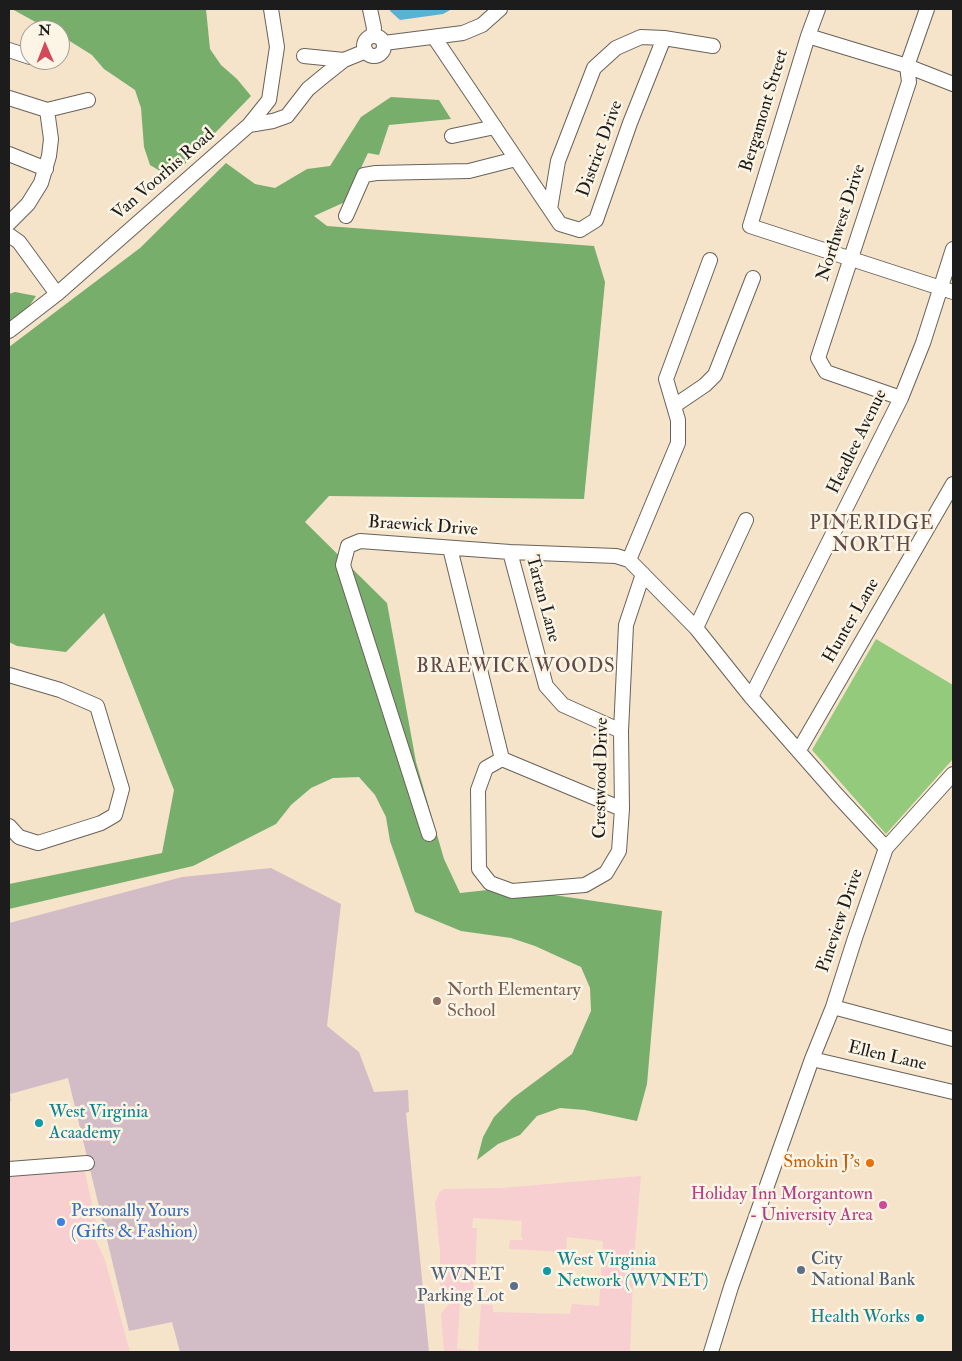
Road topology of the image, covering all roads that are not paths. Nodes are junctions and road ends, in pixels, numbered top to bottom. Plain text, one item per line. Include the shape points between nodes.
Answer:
1 (271, 9) edge
2 (370, 9) edge
3 (500, 9) edge
4 (818, 9) edge
5 (927, 9) edge
6 (808, 36) junction
7 (434, 37) junction
8 (664, 38) junction
9 (379, 40) junction
10 (713, 46) dead end
11 (304, 56) dead end
12 (344, 60) junction
13 (907, 66) junction
14 (953, 84) edge
15 (9, 98) edge
16 (88, 100) dead end
17 (47, 110) junction
18 (249, 125) junction
19 (495, 127) junction
20 (452, 136) dead end
21 (9, 154) edge
22 (516, 159) junction
23 (46, 170) junction
24 (550, 209) junction
25 (346, 216) dead end
26 (9, 223) edge
27 (9, 235) edge
28 (953, 249) edge
29 (849, 259) junction
30 (710, 260) dead end
31 (753, 278) dead end
32 (947, 290) edge
33 (57, 294) junction
34 (9, 332) edge
35 (901, 398) junction
36 (674, 406) junction
37 (953, 484) edge
38 (746, 520) dead end
39 (450, 548) junction
40 (510, 552) junction
41 (629, 560) junction
42 (643, 574) junction
43 (696, 628) junction
44 (9, 675) edge
45 (751, 697) junction
46 (621, 731) junction
47 (799, 750) junction
48 (502, 759) junction
49 (953, 774) edge
50 (622, 809) junction
51 (9, 826) edge
52 (429, 834) dead end
53 (886, 848) junction
54 (833, 1006) junction
55 (953, 1039) edge
56 (812, 1059) junction
57 (953, 1092) edge
58 (87, 1162) dead end
59 (9, 1169) edge
60 (711, 1352) edge

1 - 18 street, Van Voorhis Road via 277,47 269,100
2 - 9 street
3 - 7 street via 473,30
4 - 6 street, Bergamont Street
5 - 13 street, Northwest Drive
6 - 13 street
6 - 29 street, Bergamont Street via 750,226
7 - 9 street
7 - 19 street, District Drive
8 - 10 street, District Drive
8 - 24 street, District Drive via 641,37 624,44 594,68 558,160
8 - 24 street, District Drive via 596,220 580,230 560,224
9 - 12 street via 365,41 366,51
11 - 12 street
12 - 18 street via 308,89 287,116 274,122
13 - 14 street
13 - 29 street, Northwest Drive via 908,82
15 - 17 street
16 - 17 street
17 - 23 street via 51,139
18 - 33 street, Van Voorhis Road
19 - 20 street
19 - 22 street, District Drive
21 - 23 street
22 - 24 street, District Drive
22 - 25 street via 469,171 364,175
23 - 26 street via 28,204
27 - 33 street via 19,242
28 - 32 street, Headlee Avenue
29 - 32 street
29 - 35 street, Northwest Drive via 818,358 826,372
30 - 36 street via 666,379
31 - 36 street via 715,375
32 - 35 street, Headlee Avenue
33 - 34 street, Van Voorhis Road
35 - 45 street, Headlee Avenue
36 - 41 street via 678,443
37 - 47 street, Hunter Lane
38 - 43 street
39 - 40 street, Braewick Drive
39 - 48 street
39 - 52 street, Braewick Drive via 360,541 348,546 343,565
40 - 41 street, Braewick Drive via 616,556
40 - 46 street, Tartan Lane via 546,686 563,705
41 - 42 street
42 - 43 street
42 - 46 street, Crestwood Drive via 626,626
43 - 45 street
44 - 51 street via 60,690 97,706 122,789 115,815 101,823 38,843 19,837
45 - 47 street
46 - 50 street, Crestwood Drive
47 - 53 street
48 - 50 street
48 - 50 street, Crestwood Drive via 486,768 478,790 479,869 490,883 512,891 585,885 606,873 619,851
49 - 53 street
53 - 54 street, Pineview Drive
54 - 55 street
54 - 56 street, Pineview Drive
56 - 57 street, Ellen Lane
56 - 60 street, Pineview Drive
58 - 59 street

